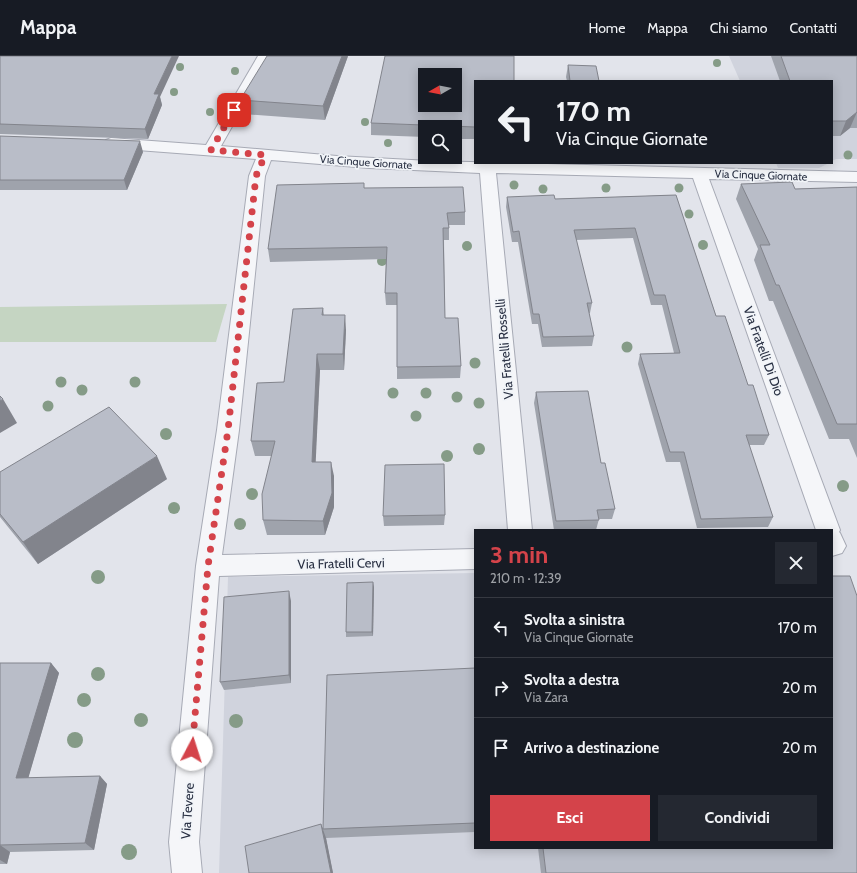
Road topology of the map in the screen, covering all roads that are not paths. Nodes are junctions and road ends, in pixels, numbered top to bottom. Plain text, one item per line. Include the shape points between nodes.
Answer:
1 (266, 56) edge
2 (98, 143) edge
3 (211, 150) junction
4 (265, 155) junction
5 (488, 169) junction
6 (700, 173) junction
7 (857, 177) edge
8 (520, 529) edge
9 (828, 529) edge
10 (474, 559) edge
11 (208, 566) junction
12 (187, 873) edge

1 - 3 street
2 - 3 street, Via Cinque Giornate
3 - 4 street, Via Cinque Giornate
4 - 5 street, Via Cinque Giornate
4 - 11 street, Via Tevere via 256,176 228,430
5 - 6 street, Via Cinque Giornate
5 - 8 street, Via Fratelli Rosselli
6 - 7 street, Via Cinque Giornate
6 - 9 street, Via Fratelli Di Dio
10 - 11 street, Via Fratelli Cervi
11 - 12 street, Via Tevere via 184,842

